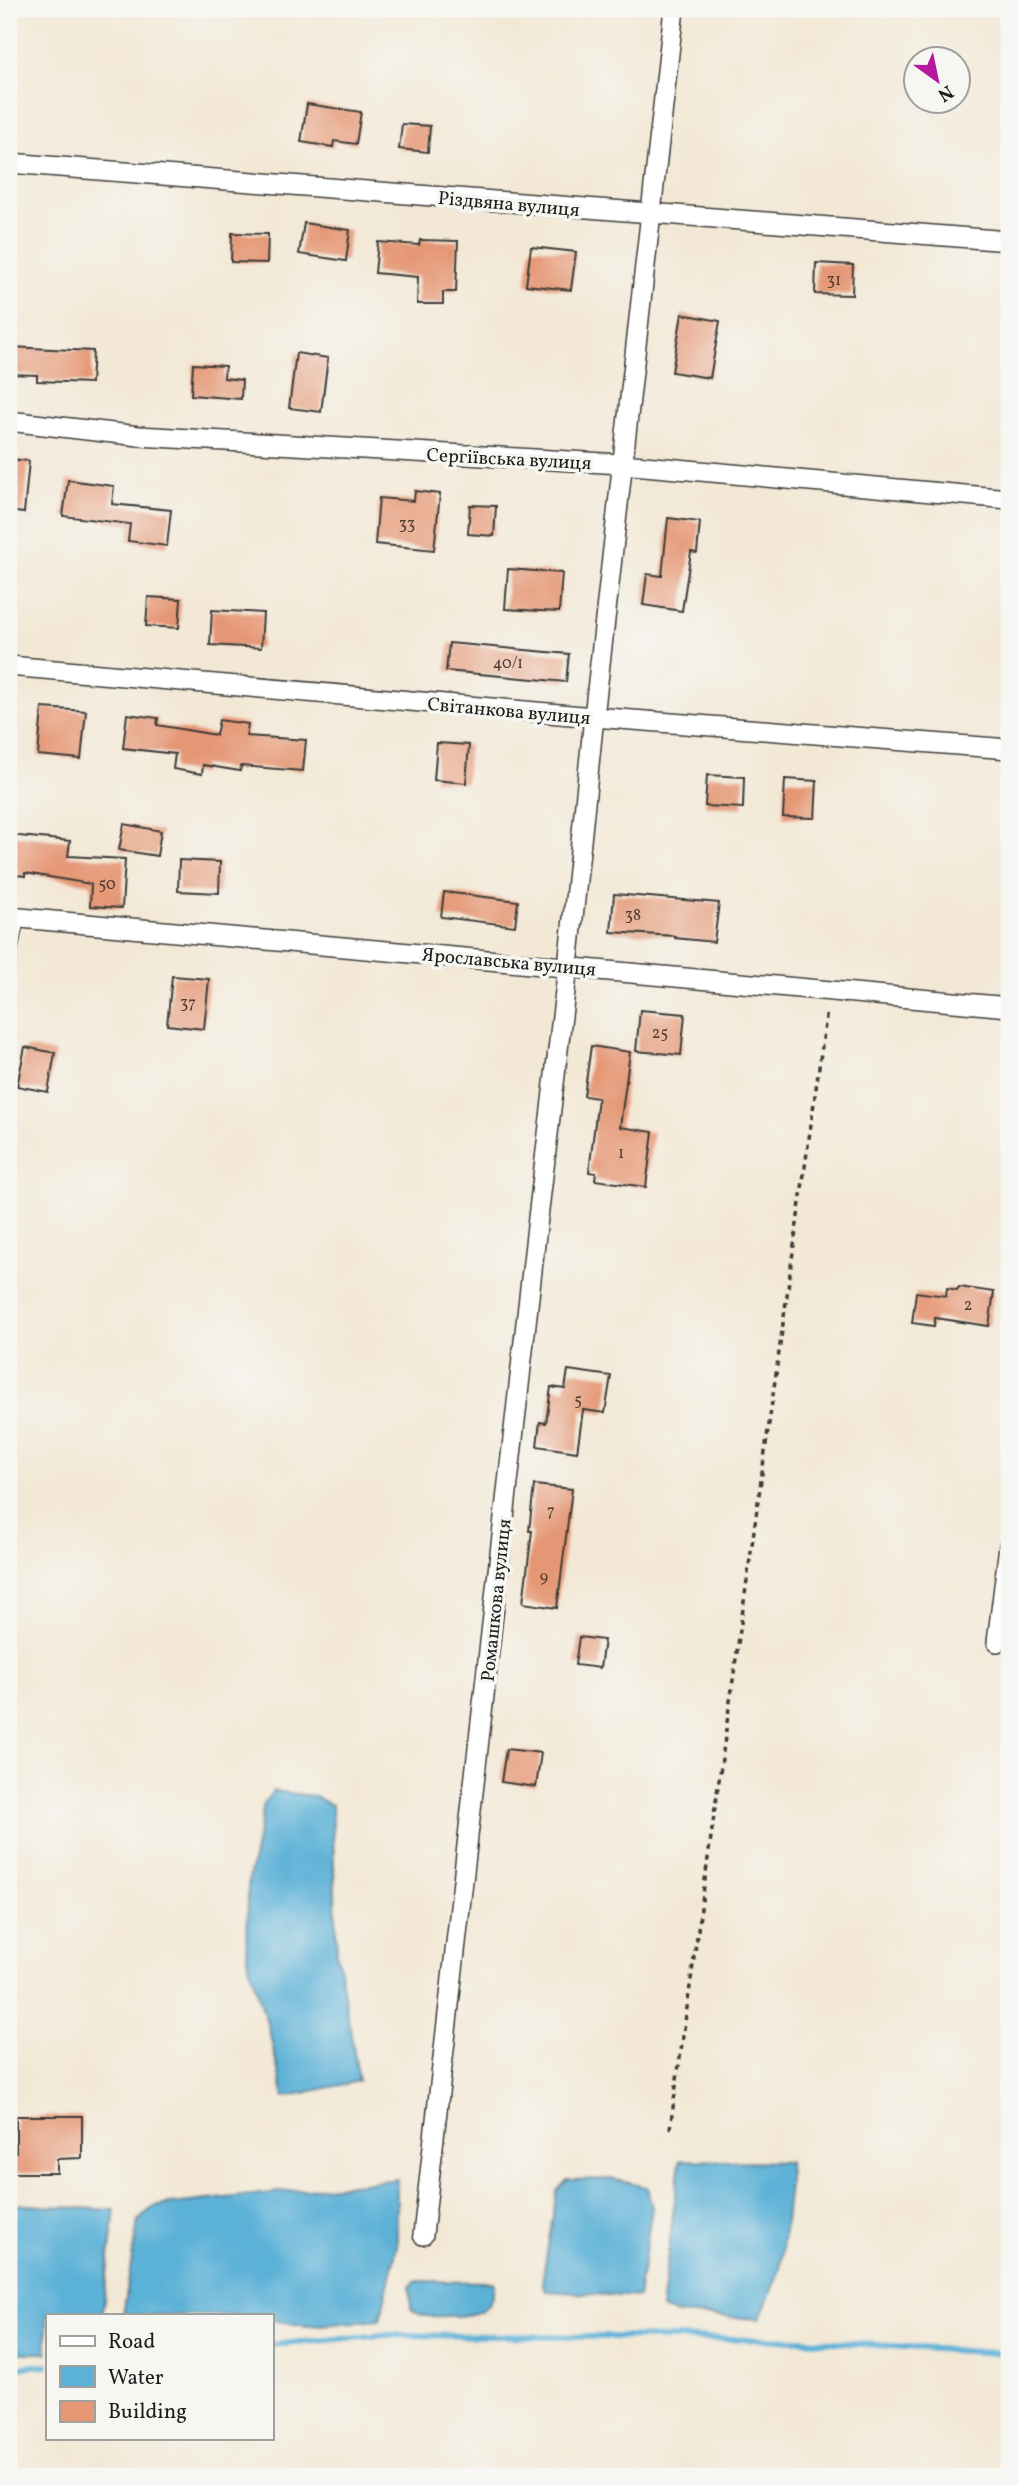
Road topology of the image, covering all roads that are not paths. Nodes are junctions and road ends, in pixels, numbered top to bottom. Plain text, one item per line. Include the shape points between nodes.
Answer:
1 (674, 9) edge
2 (9, 163) edge
3 (649, 215) junction
4 (1009, 241) edge
5 (9, 421) edge
6 (622, 464) junction
7 (1009, 499) edge
8 (9, 666) edge
9 (594, 717) junction
10 (1009, 749) edge
11 (14, 917) edge
12 (568, 966) junction
13 (9, 972) edge
14 (1009, 1007) edge
15 (1009, 1546) edge
16 (997, 1642) dead end
17 (424, 2235) dead end

1 - 3 street, Ромашкова вулиця
2 - 3 street, Різдвяна вулиця
3 - 4 street, Різдвяна вулиця
3 - 6 street, Ромашкова вулиця
5 - 6 street, Сергіївська вулиця via 139,436
6 - 7 street, Сергіївська вулиця
6 - 9 street, Ромашкова вулиця
8 - 9 street, Світанкова вулиця
9 - 10 street, Світанкова вулиця
9 - 12 street, Ромашкова вулиця
11 - 12 street, Ярославська вулиця
11 - 13 lane
12 - 14 street, Ярославська вулиця
12 - 17 street, Ромашкова вулиця
15 - 16 street

